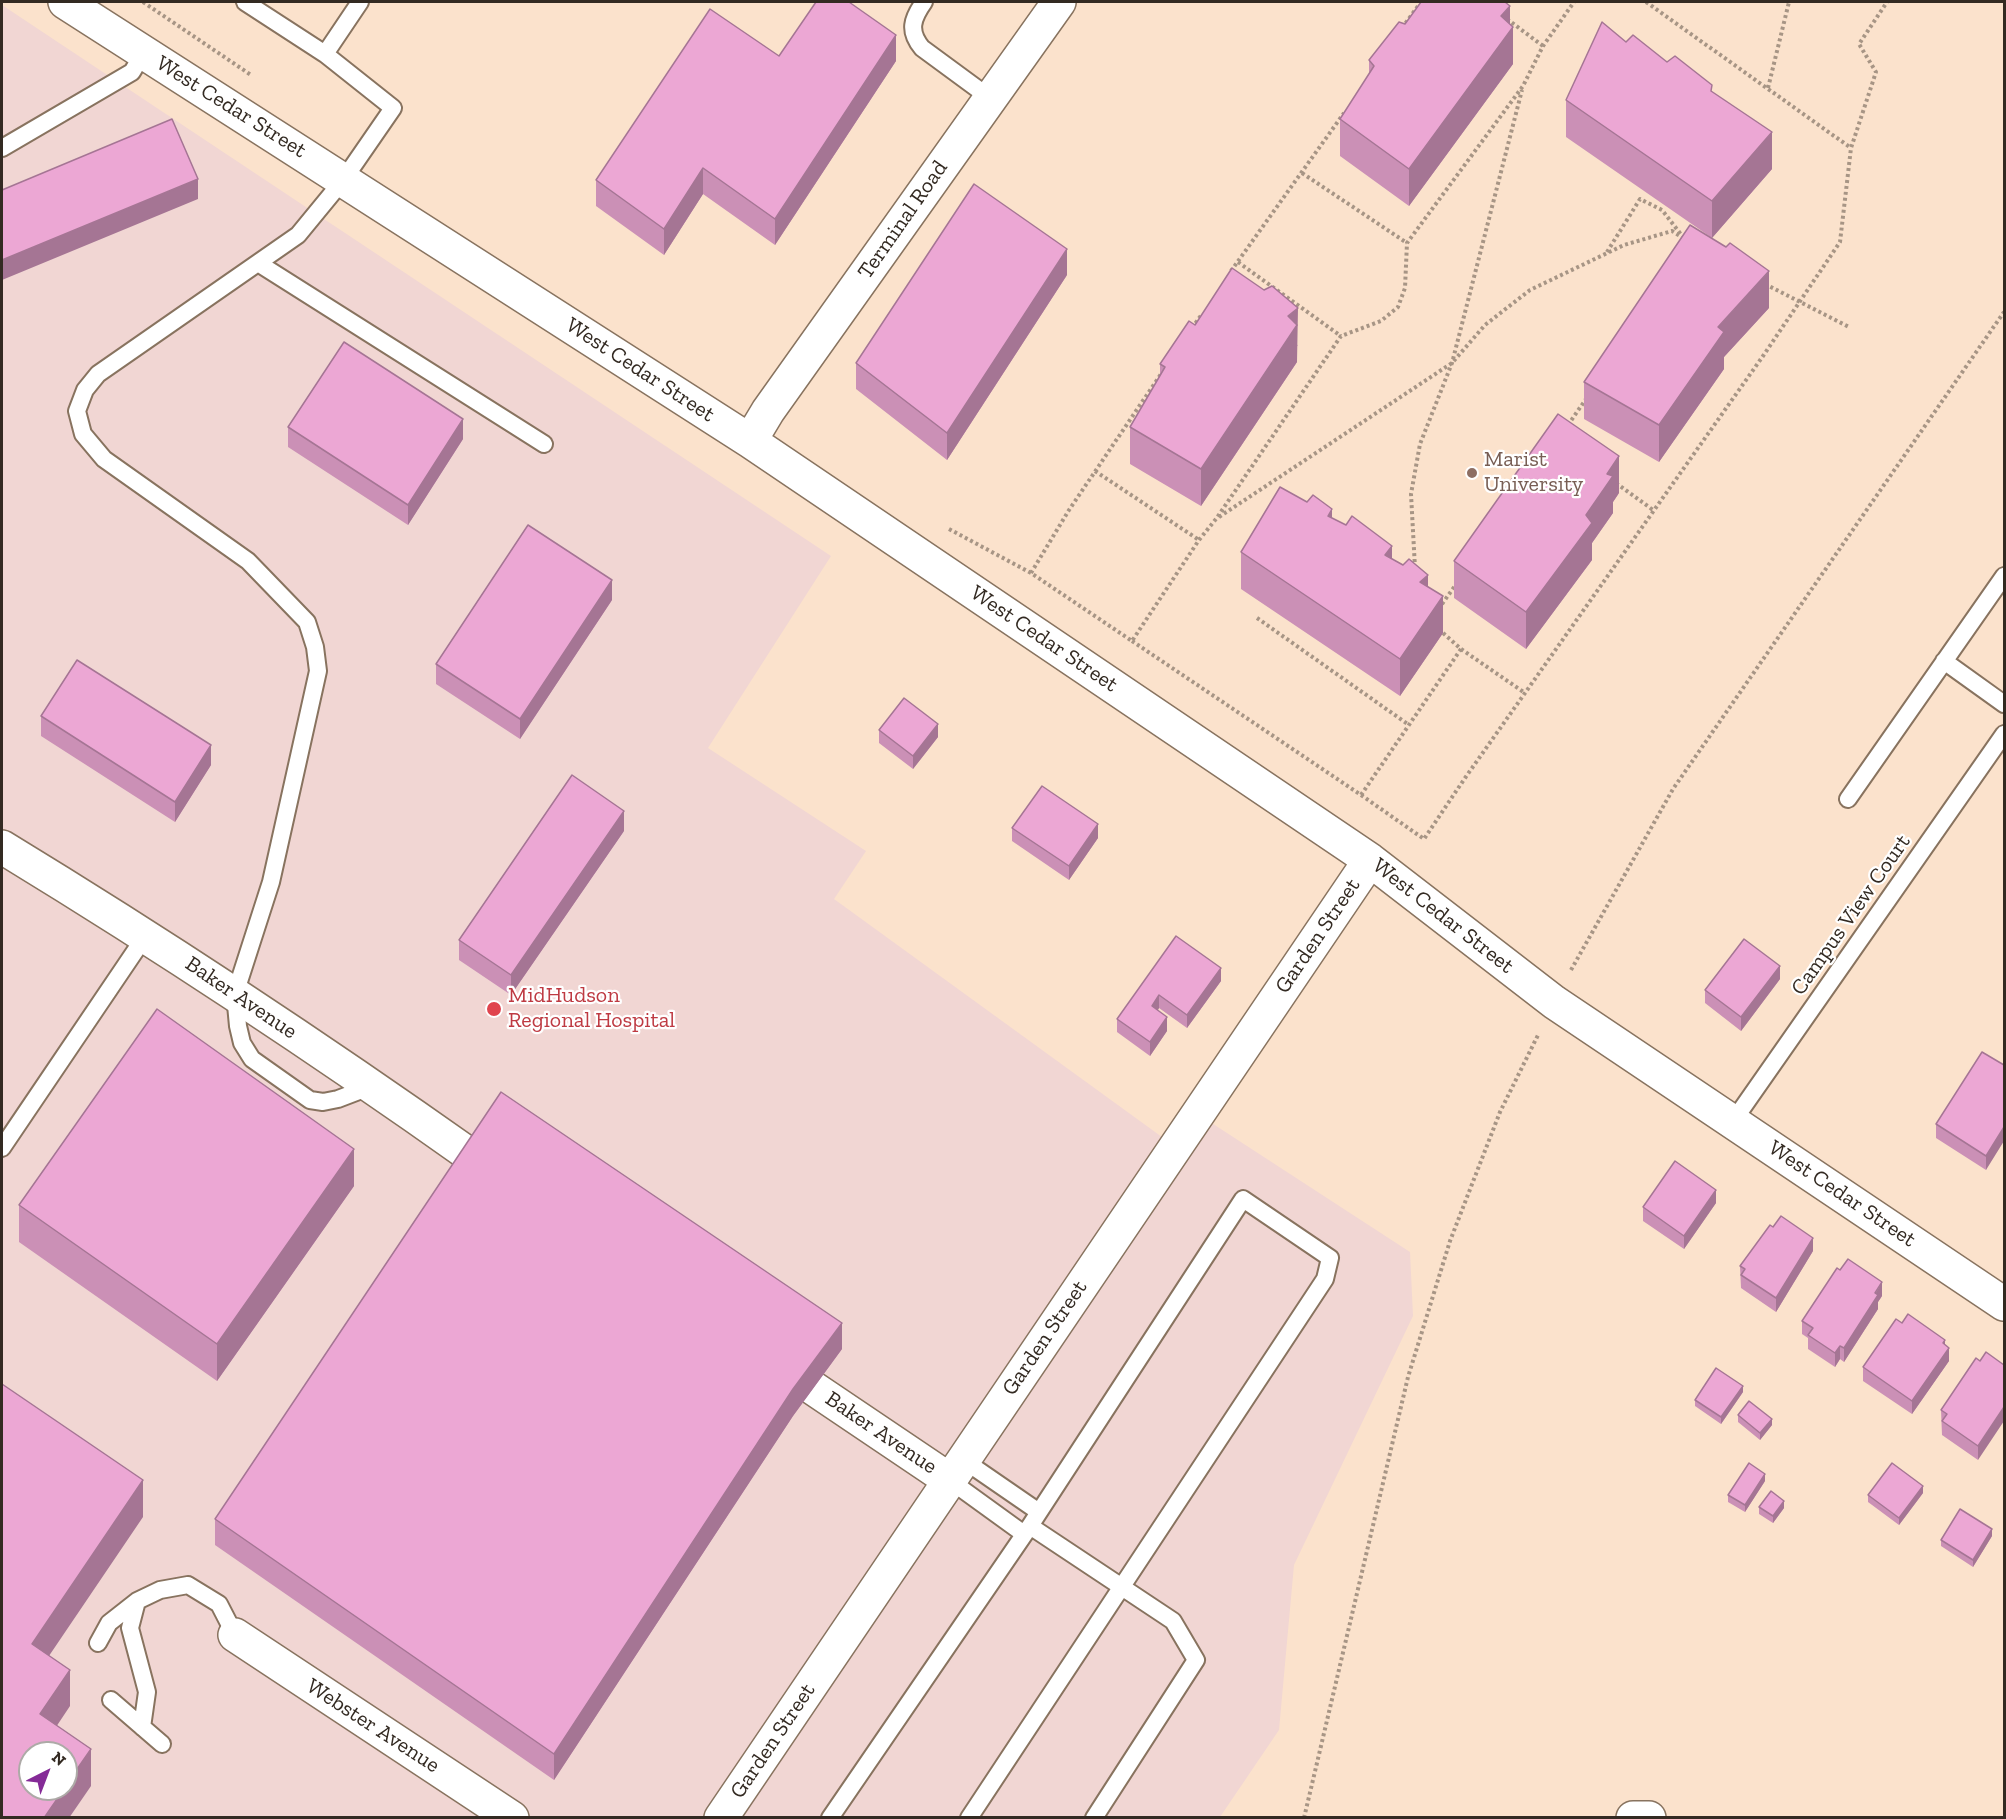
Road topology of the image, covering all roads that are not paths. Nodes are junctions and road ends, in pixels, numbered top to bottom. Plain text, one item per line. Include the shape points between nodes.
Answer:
1 (65, 2) edge
2 (245, 2) edge
3 (360, 2) edge
4 (924, 2) edge
5 (1059, 2) edge
6 (144, 52) junction
7 (325, 54) junction
8 (990, 98) junction
9 (2, 148) edge
10 (344, 179) junction
11 (258, 263) junction
12 (750, 441) junction
13 (544, 444) dead end
14 (2004, 576) edge
15 (1944, 661) junction
16 (2004, 704) edge
17 (2004, 734) edge
18 (1848, 799) dead end
19 (2, 847) edge
20 (1370, 860) junction
21 (146, 935) junction
22 (235, 994) junction
23 (372, 1086) junction
24 (1734, 1120) junction
25 (2, 1148) edge
26 (474, 1158) edge
27 (2004, 1304) edge
28 (813, 1388) edge
29 (955, 1469) junction
30 (1031, 1524) junction
31 (1122, 1588) junction
32 (137, 1601) junction
33 (235, 1635) joint
34 (98, 1643) dead end
35 (111, 1700) dead end
36 (142, 1727) junction
37 (162, 1744) dead end
38 (512, 1818) edge
39 (721, 1818) edge
40 (830, 1818) edge
41 (969, 1818) edge
42 (1094, 1818) edge
43 (1633, 1818) edge
44 (1649, 1818) edge

1 - 6 street, West Cedar Street
2 - 7 lane
3 - 7 lane
4 - 8 lane via 912,23 913,37 922,48
5 - 8 street, Terminal Road
6 - 9 lane via 132,72
6 - 10 street, West Cedar Street
7 - 10 lane via 393,108
8 - 12 street, Terminal Road
10 - 11 lane via 298,235
10 - 12 street, West Cedar Street
11 - 13 lane
11 - 22 lane via 98,374 85,390 77,411 82,434 104,459 248,561 307,622 315,647 318,671 271,882
12 - 20 street, West Cedar Street
14 - 15 lane
15 - 16 lane
15 - 18 lane
17 - 24 lane, Campus View Court
19 - 21 street, Baker Avenue
20 - 24 street, West Cedar Street via 1554,1002
20 - 29 street, Garden Street
21 - 22 street, Baker Avenue
21 - 25 lane
22 - 23 street, Baker Avenue
22 - 23 lane via 240,1035 247,1053 310,1100 338,1099
23 - 26 street, Baker Avenue
24 - 27 street, West Cedar Street
28 - 29 street, Baker Avenue
29 - 30 lane
29 - 30 lane
29 - 39 street, Garden Street
30 - 31 lane
30 - 31 lane via 1243,1199 1330,1258 1325,1279
30 - 40 lane
31 - 41 lane
31 - 42 lane via 1173,1621 1196,1660
32 - 33 lane via 160,1590 188,1585 219,1604
32 - 34 lane via 109,1623
32 - 36 lane via 130,1628 147,1692
33 - 38 street, Webster Avenue
35 - 36 lane
36 - 37 lane
43 - 44 street

